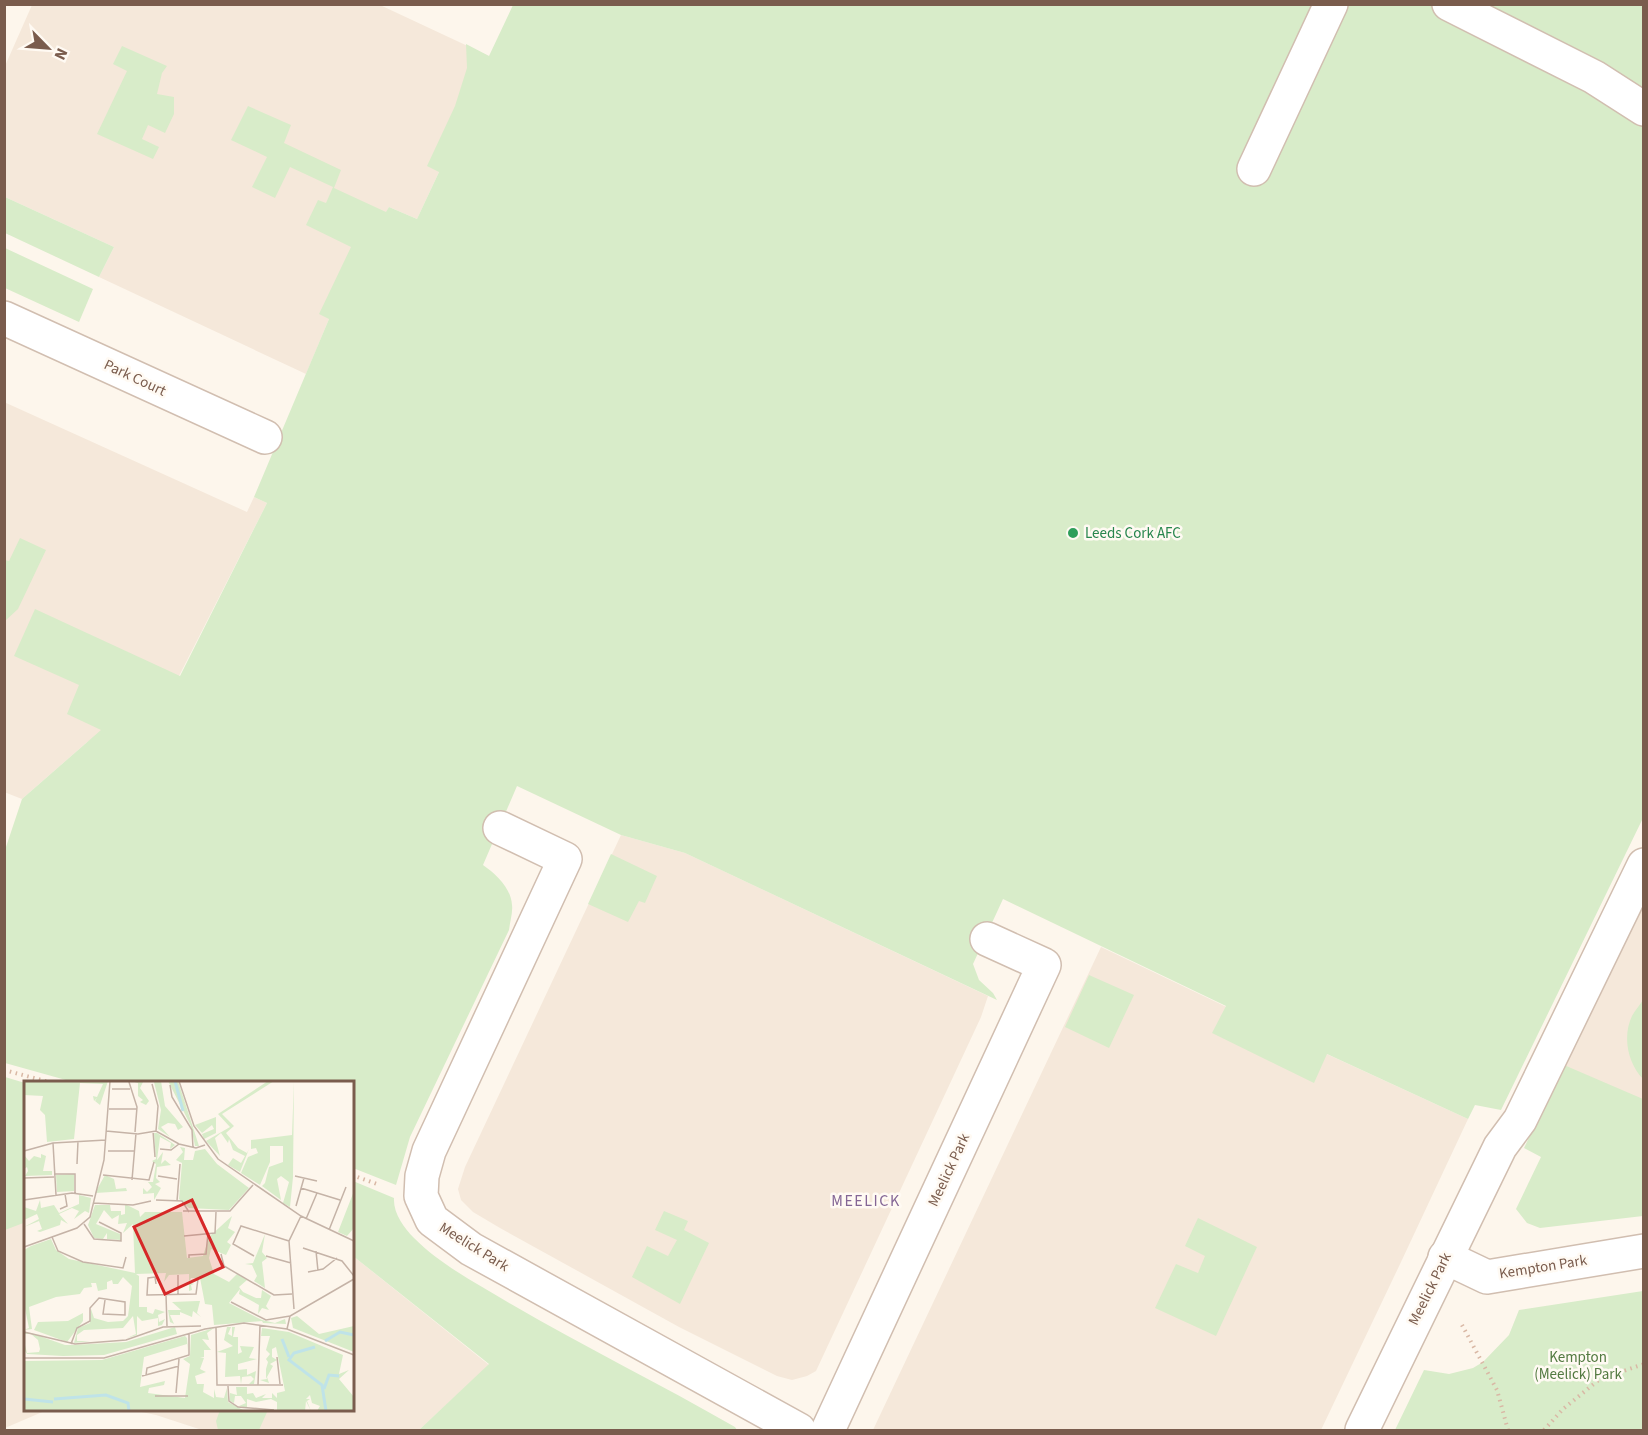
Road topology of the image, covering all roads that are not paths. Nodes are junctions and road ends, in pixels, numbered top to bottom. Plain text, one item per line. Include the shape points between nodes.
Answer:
1 (1331, 4) edge
2 (1449, 4) edge
3 (1644, 109) edge
4 (1254, 169) dead end
5 (4, 318) edge
6 (264, 437) dead end
7 (500, 828) dead end
8 (1644, 865) edge
9 (987, 939) dead end
10 (1644, 1251) edge
11 (1445, 1257) junction
12 (799, 1431) edge
13 (828, 1431) edge
14 (1362, 1431) edge

1 - 4 street
2 - 3 street via 1594,77
5 - 6 street, Park Court
7 - 12 street, Meelick Park via 565,859 429,1151 422,1196 432,1220 471,1249
8 - 11 street, Meelick Park via 1520,1120 1500,1147
9 - 13 street, Meelick Park via 1044,965
10 - 11 street, Kempton Park via 1487,1277
11 - 14 street, Meelick Park

